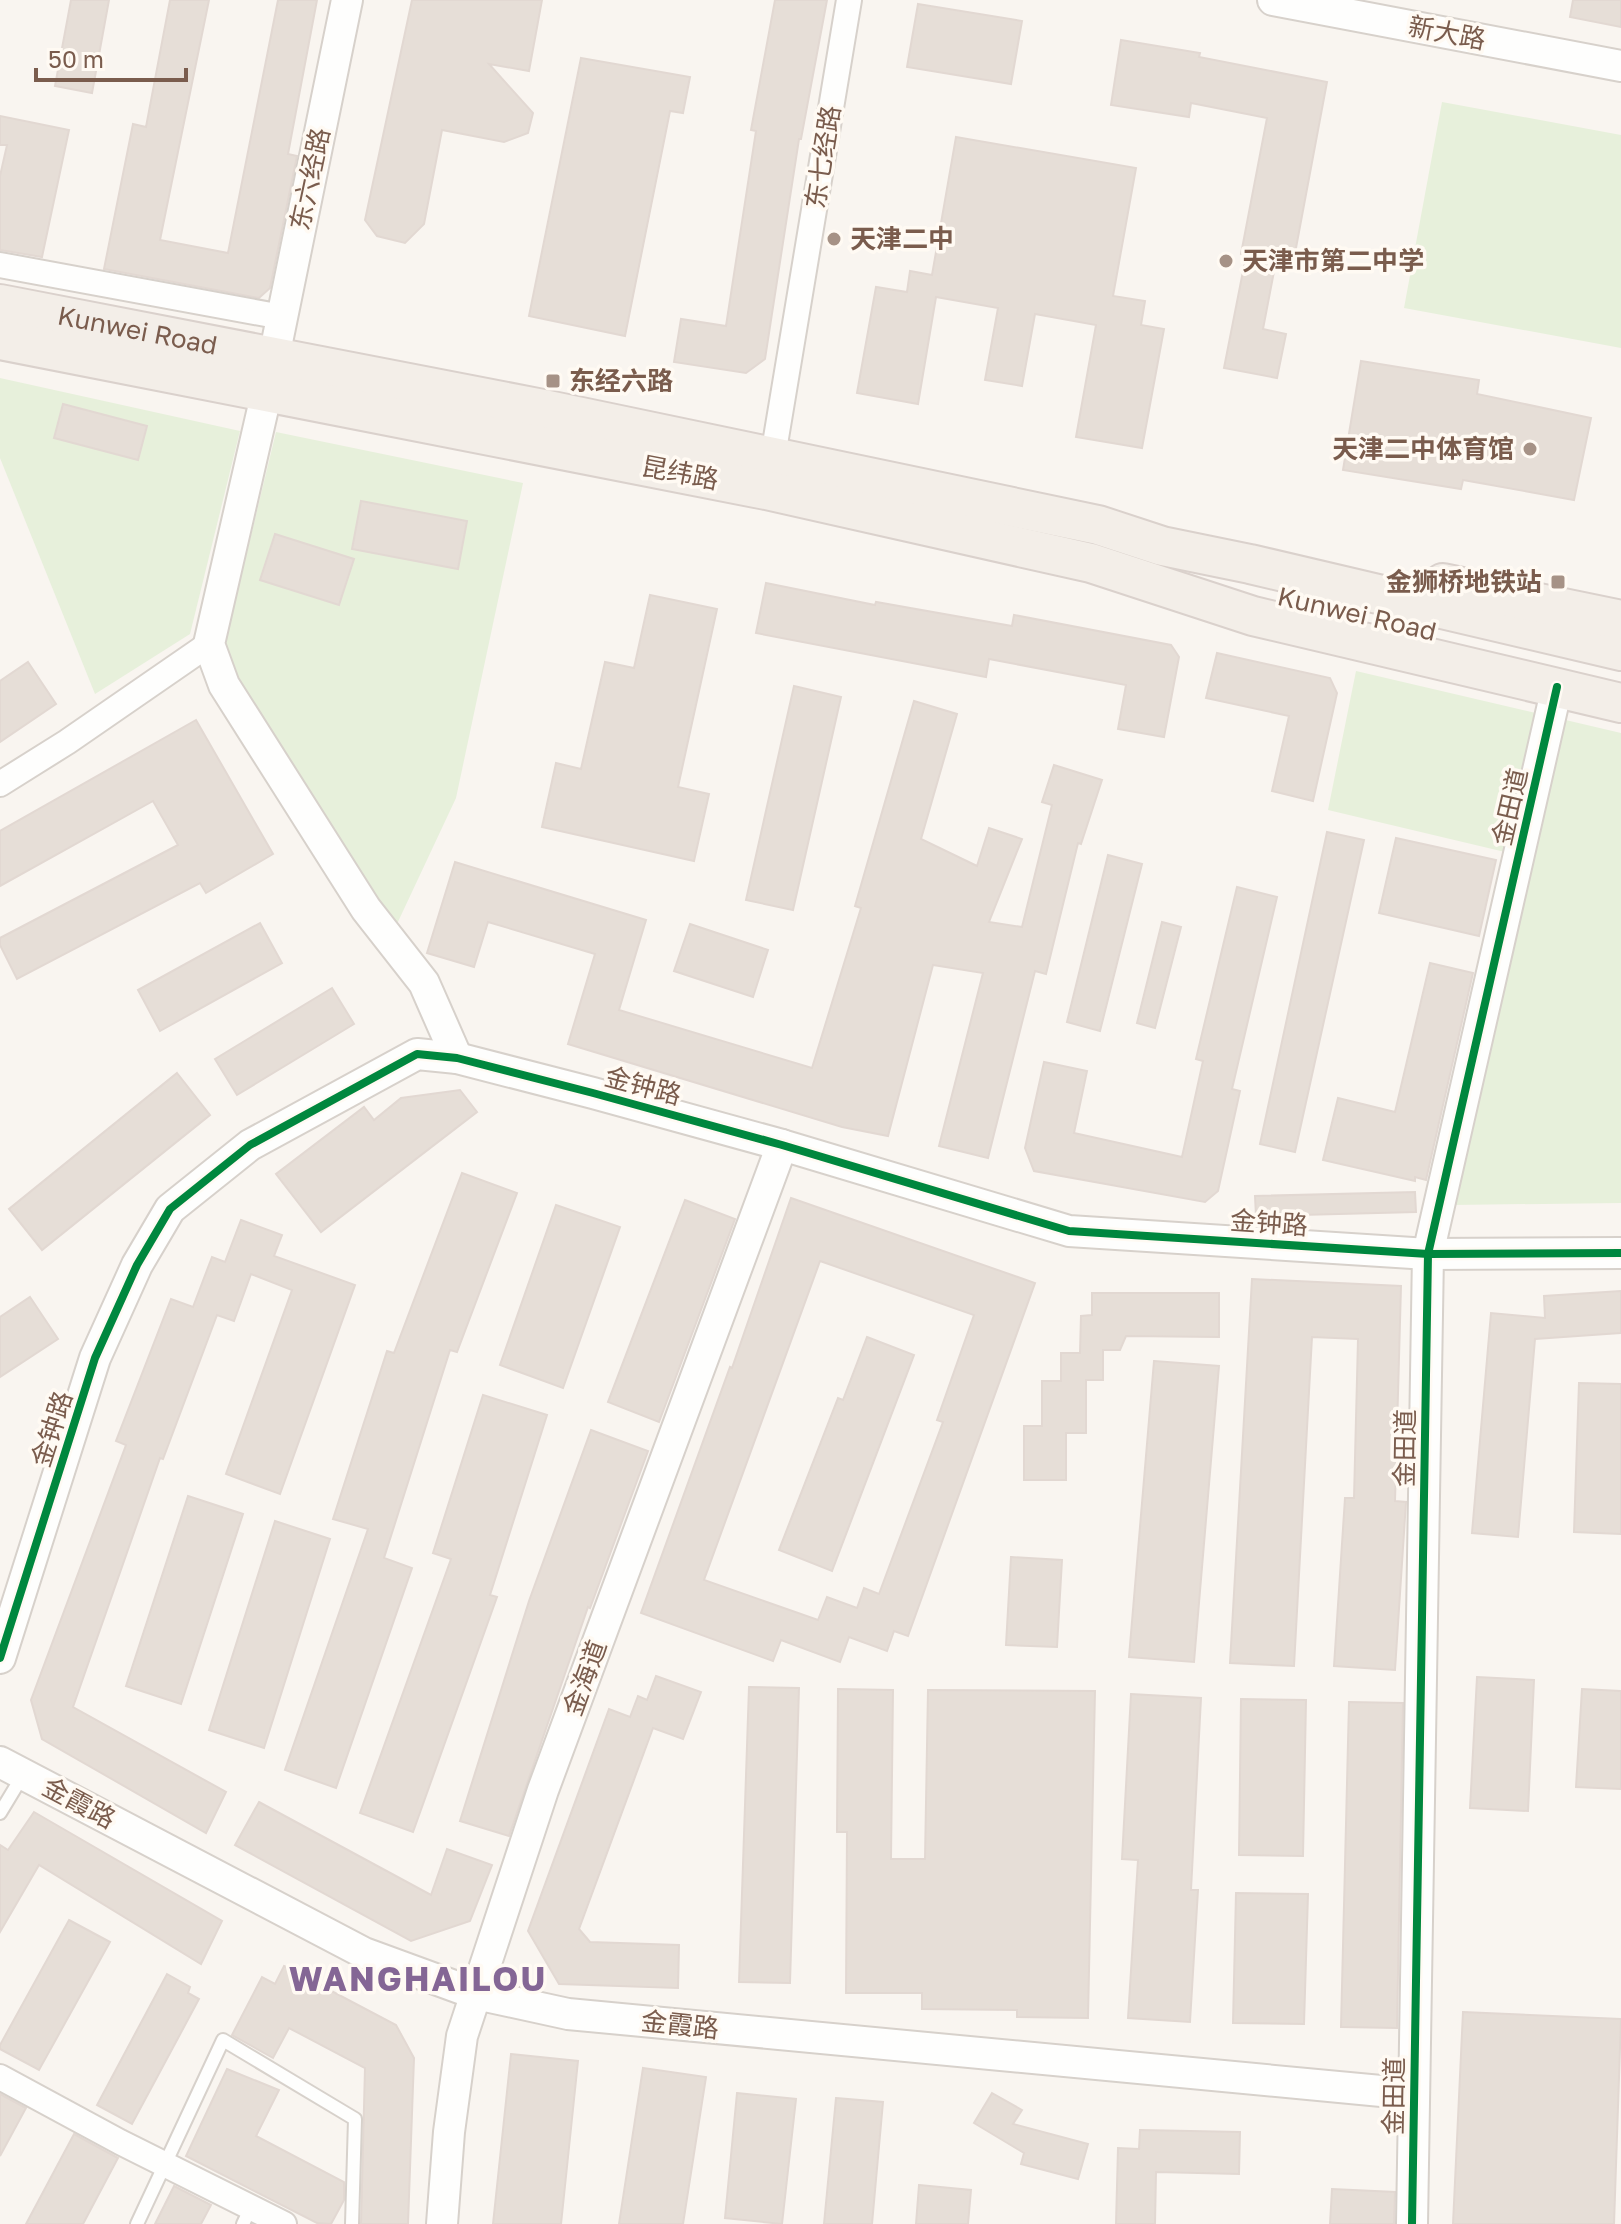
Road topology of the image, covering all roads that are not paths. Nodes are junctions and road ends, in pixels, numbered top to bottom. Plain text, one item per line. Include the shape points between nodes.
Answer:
1 (347, 0) edge
2 (849, 0) edge
3 (1273, 0) edge
4 (1621, 66) edge
5 (0, 265) edge
6 (0, 304) edge
7 (282, 317) junction
8 (0, 340) edge
9 (270, 374) junction
10 (773, 456) junction
11 (1098, 525) junction
12 (1091, 563) junction
13 (1248, 576) junction
14 (1621, 620) edge
15 (209, 644) junction
16 (1621, 651) edge
17 (1621, 676) edge
18 (1557, 687) junction
19 (1621, 703) edge
20 (0, 784) edge
21 (457, 1058) junction
22 (782, 1145) junction
23 (1621, 1253) edge
24 (1428, 1254) junction
25 (0, 1658) edge
26 (12, 1768) edge
27 (0, 1813) edge
28 (476, 1994) junction
29 (0, 2077) edge
30 (1413, 2094) junction
31 (164, 2164) junction
32 (247, 2216) edge
33 (137, 2224) edge
34 (284, 2224) edge
35 (352, 2224) edge
36 (442, 2224) edge
37 (1412, 2224) edge

1 - 7 street, 东六经路
2 - 10 street, 东七经路
3 - 4 street, 新大路
5 - 7 street
6 - 9 main road, Kunwei Road
7 - 9 street, 东六经路
8 - 9 main road, Kunwei Road
9 - 10 main road, 昆纬路
9 - 12 main road, 昆纬路
9 - 15 street, 东六经路
10 - 11 main road, 昆纬路
11 - 13 main road, Kunwei Road
11 - 14 main road via 1172,527 1277,545
12 - 13 main road, Kunwei Road
12 - 18 main road via 1253,616
13 - 16 main road, Kunwei Road
13 - 17 main road, Kunwei Road
15 - 20 street
15 - 21 street via 224,685 366,909 424,983
18 - 19 main road
18 - 24 street, 金田道
21 - 22 street, 金钟路
21 - 25 street, 金钟路 via 417,1054 250,1145 170,1209 137,1265 95,1358
22 - 24 street, 金钟路 via 1069,1231
22 - 28 street, 金海道 via 548,1775
23 - 24 street, 金钟路
24 - 30 street, 金田道
26 - 27 lane
26 - 28 street, 金霞路 via 364,1953
28 - 30 street, 金霞路 via 568,2014
28 - 36 street, 金海道 via 462,2036
29 - 31 street
30 - 37 street, 金田道
31 - 32 street
31 - 33 lane
31 - 35 lane via 223,2040 355,2119
32 - 34 street

